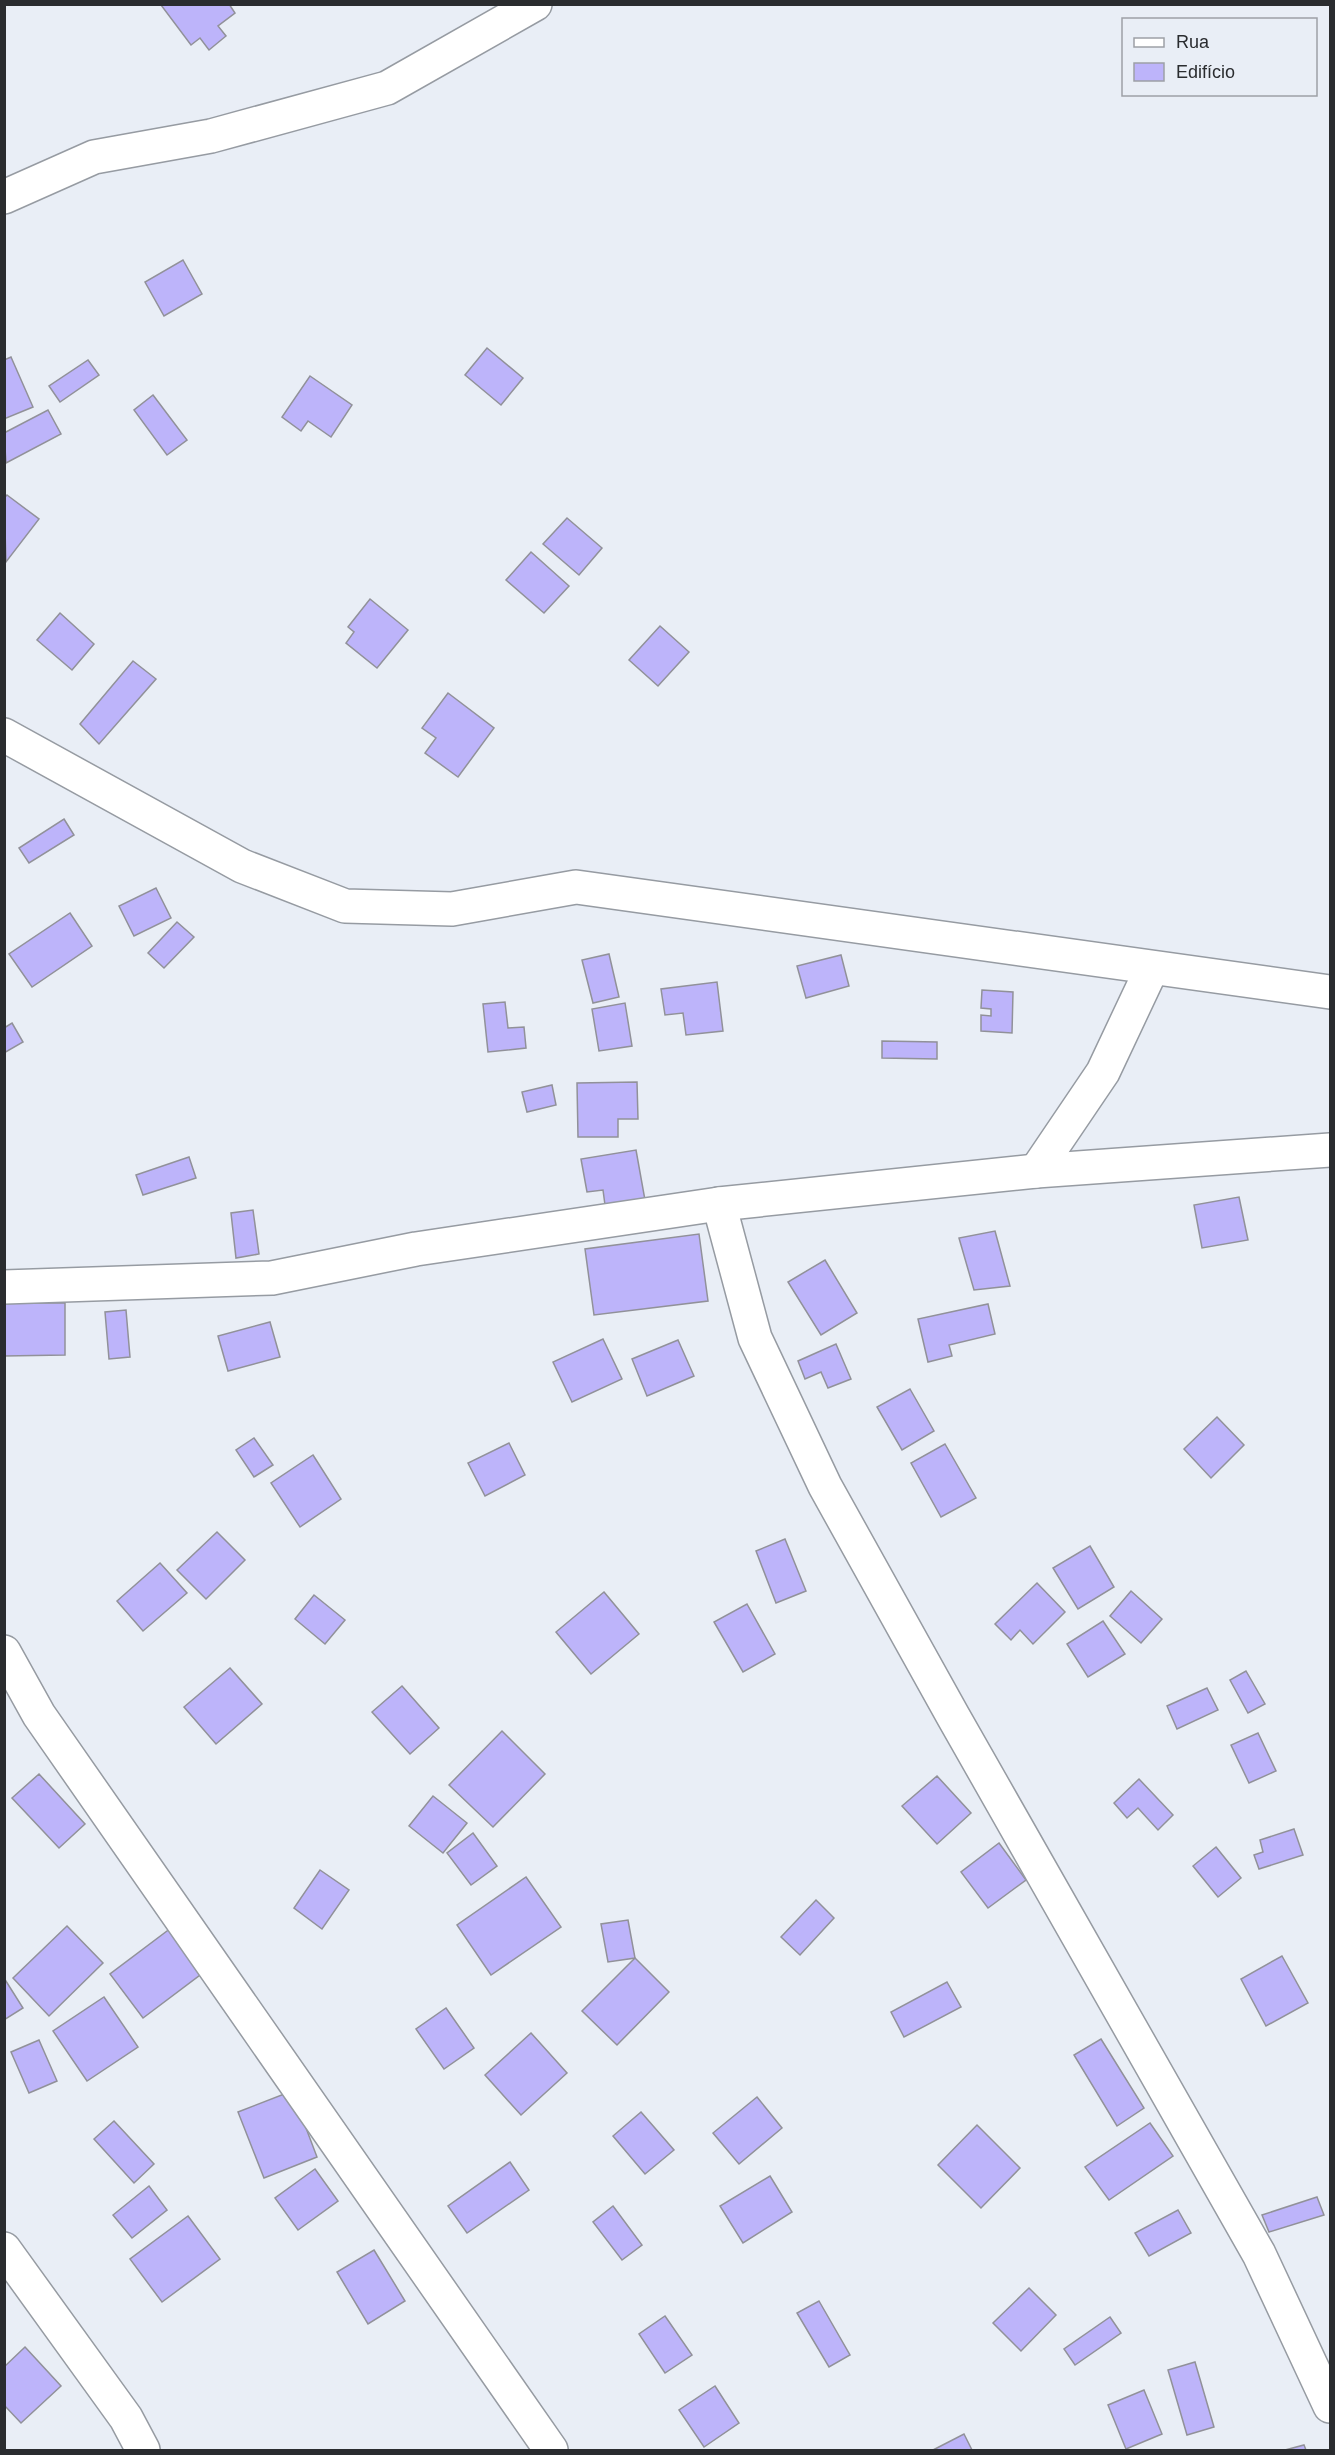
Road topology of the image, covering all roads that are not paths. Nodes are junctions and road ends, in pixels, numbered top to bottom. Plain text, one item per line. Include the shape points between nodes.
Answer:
1 (535, 4) edge
2 (4, 197) edge
3 (4, 735) edge
4 (1152, 968) junction
5 (1330, 992) edge
6 (1330, 1150) edge
7 (1036, 1171) junction
8 (719, 1204) junction
9 (4, 1287) edge
10 (4, 1652) edge
11 (4, 2249) edge
12 (1330, 2406) edge
13 (142, 2451) edge
14 (551, 2451) edge

1 - 2 street via 387,88 211,136 94,157
3 - 4 street via 242,866 345,906 452,909 576,887
4 - 5 street
4 - 7 street via 1103,1072
6 - 7 street
7 - 8 street
8 - 9 street via 416,1248 272,1278
8 - 12 street via 755,1338 825,1486 1259,2254
10 - 14 street via 39,1715
11 - 13 street via 126,2418

